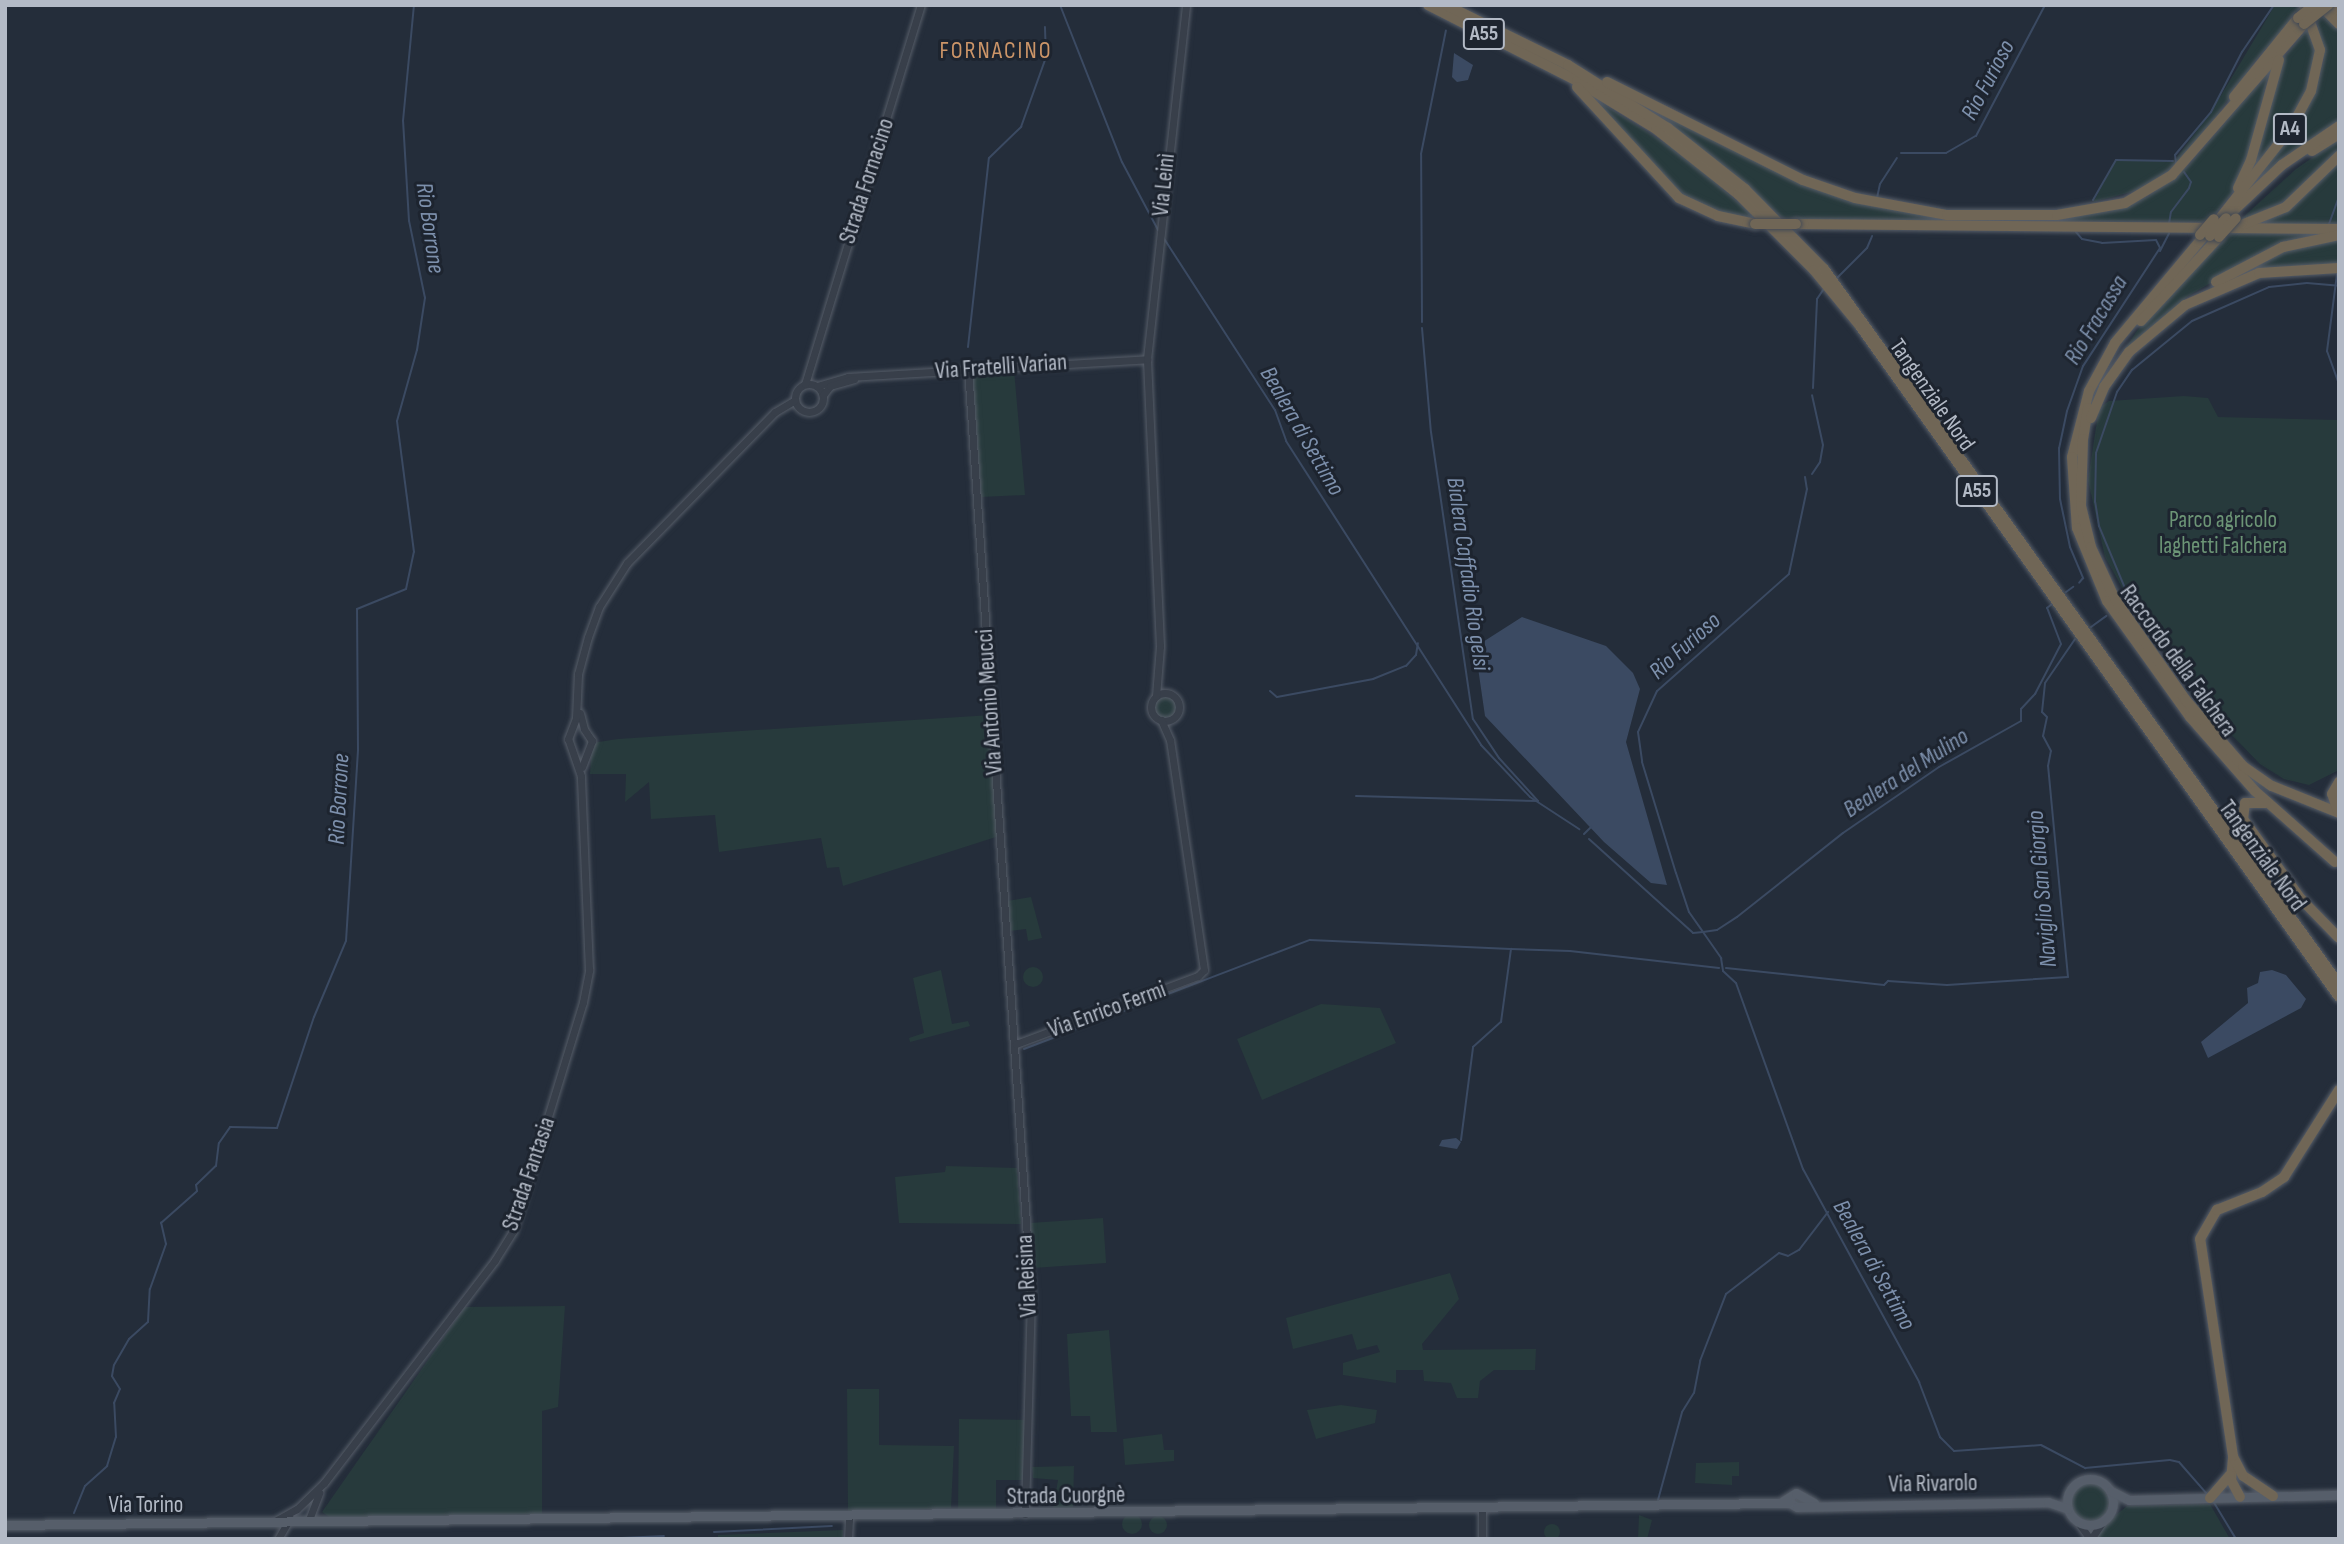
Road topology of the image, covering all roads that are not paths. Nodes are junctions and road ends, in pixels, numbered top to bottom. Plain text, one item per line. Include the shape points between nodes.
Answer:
1 (921, 5) edge
2 (1428, 5) edge
3 (1446, 5) edge
4 (2304, 5) edge
5 (2314, 5) edge
6 (2320, 5) edge
7 (2331, 5) edge
8 (1185, 9) edge
9 (2339, 11) edge
10 (2301, 21) junction
11 (2339, 24) edge
12 (2291, 38) junction
13 (1539, 62) junction
14 (1568, 65) junction
15 (2339, 126) edge
16 (2339, 134) edge
17 (2207, 139) junction
18 (2339, 156) edge
19 (2224, 218) junction
20 (2185, 228) junction
21 (2339, 229) edge
22 (2339, 235) edge
23 (2208, 236) junction
24 (2339, 268) edge
25 (2170, 315) junction
26 (814, 357) junction
27 (1147, 359) junction
28 (968, 368) junction
29 (855, 378) junction
30 (805, 384) junction
31 (816, 386) junction
32 (823, 395) junction
33 (797, 404) junction
34 (2083, 439) junction
35 (583, 655) junction
36 (1161, 679) junction
37 (1168, 694) junction
38 (1156, 696) junction
39 (1174, 718) junction
40 (1160, 720) junction
41 (584, 729) junction
42 (572, 732) junction
43 (1170, 740) junction
44 (575, 751) junction
45 (585, 751) junction
46 (581, 776) junction
47 (2339, 782) edge
48 (2270, 804) junction
49 (2339, 812) edge
50 (2335, 862) dead end
51 (2334, 927) edge
52 (2339, 938) edge
53 (2339, 984) edge
54 (2339, 997) edge
55 (1015, 1040) junction
56 (2339, 1090) edge
57 (2233, 1456) junction
58 (2231, 1475) junction
59 (2244, 1476) junction
60 (324, 1483) junction
61 (2110, 1491) junction
62 (2068, 1494) junction
63 (2339, 1495) edge
64 (2273, 1496) junction
65 (2211, 1497) junction
66 (2240, 1497) junction
67 (309, 1500) junction
68 (2129, 1500) junction
69 (2048, 1502) junction
70 (1588, 1508) joint
71 (297, 1509) junction
72 (314, 1509) junction
73 (1482, 1509) junction
74 (2068, 1509) junction
75 (2112, 1510) junction
76 (1025, 1515) junction
77 (849, 1517) junction
78 (310, 1520) junction
79 (2077, 1521) junction
80 (2103, 1521) junction
81 (326, 1522) junction
82 (267, 1524) junction
83 (287, 1524) junction
84 (5, 1525) edge
85 (278, 1539) edge
86 (848, 1539) edge
87 (1482, 1539) edge
88 (2090, 1539) edge

1 - 26 street, Strada Fornacino
2 - 13 highway, Tangenziale Nord / A55
3 - 14 highway, Tangenziale Nord / A55
4 - 19 highway, A4 via 2320,50 2311,91 2291,128
5 - 10 highway, A55, bridge
6 - 11 highway
7 - 9 highway
7 - 10 highway, bridge
8 - 27 street, Via Leinì
10 - 12 highway
10 - 17 highway, A55 via 2262,60
12 - 17 highway
12 - 19 highway via 2272,74 2248,170
13 - 20 highway, A55, bridge via 1589,97 1679,198 1718,216 1755,224
13 - 54 highway, Tangenziale Nord / A55 via 1684,149 1761,215 1814,270 1867,337
14 - 17 highway, A55 via 1803,180 1873,203 1947,215 2038,217 2118,205 2164,181
14 - 53 highway, Tangenziale Nord / A55 via 1648,114 1721,168 1783,225 1837,284
15 - 19 highway, Raccordo della Falchera via 2283,165
16 - 19 highway, Raccordo della Falchera
18 - 20 highway, A55 via 2294,200 2269,217 2235,225
19 - 23 highway, Raccordo della Falchera, bridge
19 - 23 highway, A4, bridge
20 - 21 highway
22 - 25 highway via 2305,240 2265,254 2198,292
23 - 34 highway, Raccordo della Falchera via 2117,351 2092,398
23 - 48 highway, Raccordo della Falchera / A4 via 2127,326 2094,378 2074,441 2074,510 2086,555 2107,601 2190,717
24 - 25 highway via 2286,269 2245,277 2209,291
25 - 34 highway via 2138,343 2112,375
26 - 30 street, Strada Fornacino
26 - 31 street, Strada Fornacino
27 - 28 street, Via Fratelli Varian
27 - 36 street, Via Leinì
28 - 29 street, Via Fratelli Varian
28 - 55 street, Via Antonio Meucci
29 - 31 street, Via Fratelli Varian via 837,378
29 - 32 street, Via Fratelli Varian via 830,386
30 - 31 street, Via Fratelli Varian
30 - 33 street, Strada Fornacino
31 - 32 street
32 - 33 street, Via Fratelli Varian via 815,411
33 - 35 street via 770,419 627,563 599,607
34 - 49 highway, Raccordo della Falchera via 2081,506 2091,547 2135,631 2185,699 2244,766 2272,786
35 - 41 street
35 - 42 street
36 - 37 street
36 - 38 street
37 - 38 street
37 - 39 street via 1178,705
38 - 40 street via 1151,710
39 - 40 street
39 - 43 street
40 - 43 street
41 - 42 street
41 - 45 street via 592,738
42 - 44 street via 568,742
43 - 55 street, Via Enrico Fermi via 1204,964 1198,976
44 - 45 street
44 - 46 street
45 - 46 street
46 - 60 street, Strada Fantasia via 589,970 513,1231 495,1261
47 - 49 highway via 2332,798
48 - 50 highway, Raccordo della Falchera
48 - 51 highway via 2250,801 2242,809 2243,819 2267,853
51 - 52 highway
55 - 76 street, Via Reisina via 1031,1296
56 - 57 highway via 2284,1177 2262,1192 2221,1207 2201,1235 2199,1260
57 - 58 highway
57 - 59 highway
58 - 65 highway
58 - 66 highway
59 - 64 highway
59 - 66 highway
60 - 67 street, Strada Fantasia
60 - 72 street, Strada Fantasia
61 - 62 main road via 2101,1482 2088,1479
61 - 68 main road
61 - 75 main road
62 - 69 main road, Via Rivarolo
62 - 74 main road
63 - 64 main road
64 - 66 main road
65 - 66 main road
65 - 68 main road
67 - 71 street, Strada Fantasia
67 - 78 street
68 - 75 main road
69 - 70 main road, Via Rivarolo via 1819,1505 1803,1502 1796,1493 1790,1501 1773,1504
69 - 74 main road, Via Rivarolo
70 - 73 main road, Strada Cuorgnè
71 - 82 street, Strada Fantasia
71 - 83 street, Strada Fantasia
72 - 78 street, Strada Fantasia
72 - 81 street
73 - 76 main road, Strada Cuorgnè
73 - 87 street
74 - 79 main road
75 - 80 main road
76 - 77 main road, Strada Cuorgnè
77 - 81 main road, Strada Cuorgnè
77 - 86 street
78 - 81 main road, Strada Cuorgnè
78 - 83 main road, Strada Cuorgnè
79 - 80 main road via 2090,1525
79 - 88 street
80 - 88 street
82 - 83 main road, Via Torino
82 - 84 main road, Via Torino
83 - 85 street, Strada Fantasia

